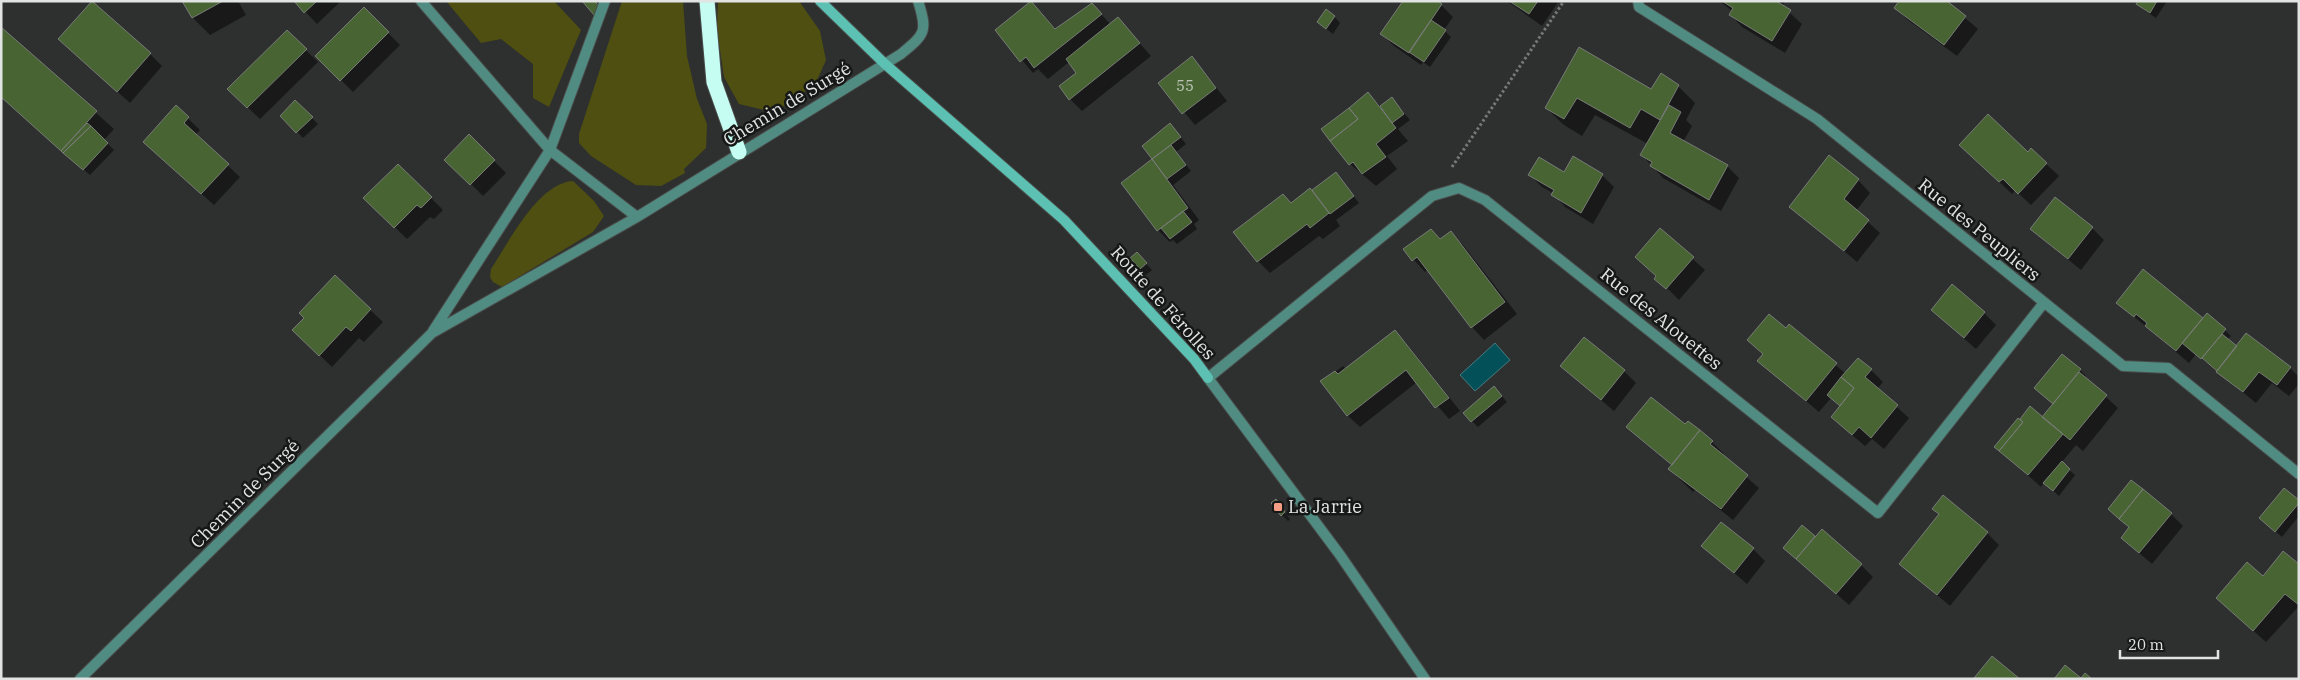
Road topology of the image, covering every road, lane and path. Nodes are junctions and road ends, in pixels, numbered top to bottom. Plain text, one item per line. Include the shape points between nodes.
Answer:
1 (421, 1) edge
2 (605, 1) edge
3 (707, 1) edge
4 (820, 1) edge
5 (918, 1) edge
6 (1564, 1) edge
7 (1638, 1) edge
8 (885, 64) junction
9 (550, 150) junction
10 (739, 152) junction
11 (1432, 196) junction
12 (636, 217) junction
13 (2043, 304) junction
14 (432, 333) junction
15 (1208, 378) junction
16 (2299, 474) edge
17 (80, 679) edge
18 (1425, 679) edge

1 - 9 street
2 - 9 street, Chemin de Surgé
3 - 10 highway via 714,82
4 - 8 street, Route de Férolles
5 - 8 street, Chemin de Surgé via 925,23 920,38
6 - 11 path
7 - 13 street, Rue des Peupliers via 1639,7 1817,119
8 - 10 street, Chemin de Surgé
8 - 15 street, Route de Férolles via 1064,220
9 - 12 street
9 - 14 street, Chemin de Surgé
10 - 12 street, Chemin de Surgé
11 - 13 street, Rue des Alouettes via 1459,188 1485,200 1878,513
11 - 15 street, Rue des Alouettes
12 - 14 street, Chemin de Surgé
13 - 16 street, Rue des Peupliers via 2123,366 2168,368
14 - 17 street, Chemin de Surgé
15 - 18 street, Route de Férolles via 1340,555

